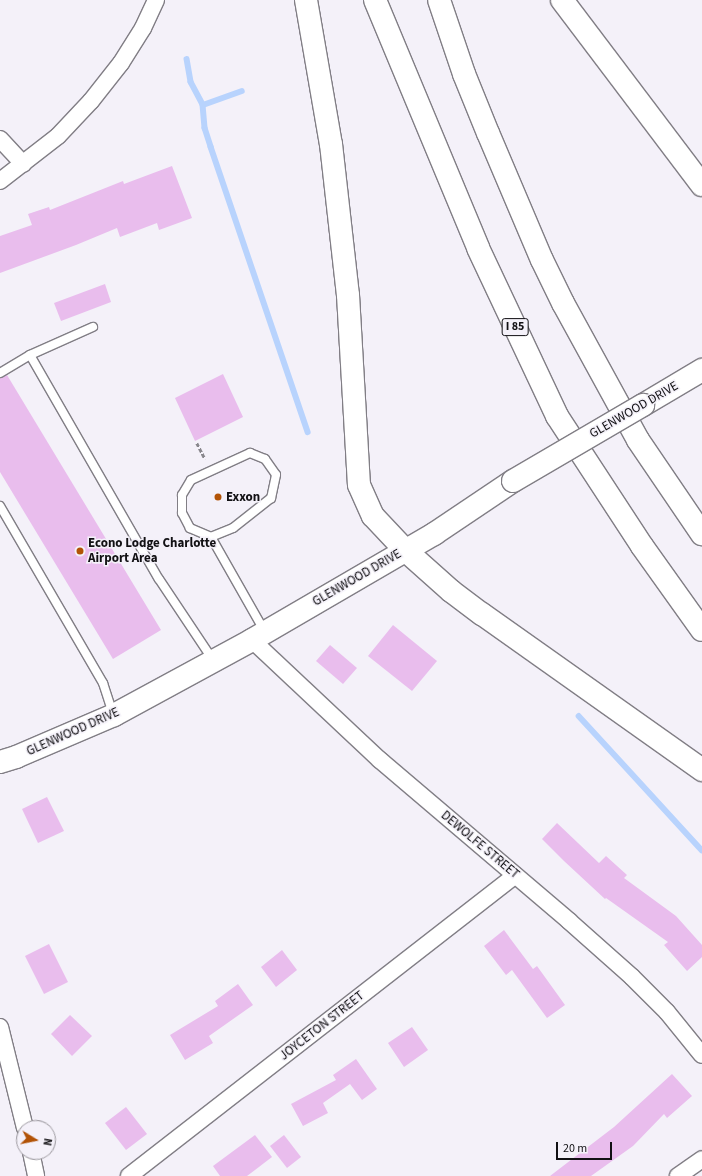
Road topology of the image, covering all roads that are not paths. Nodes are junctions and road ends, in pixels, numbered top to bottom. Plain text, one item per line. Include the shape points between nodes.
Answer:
1 (156, 0) edge
2 (306, 0) edge
3 (375, 0) edge
4 (439, 0) edge
5 (562, 0) edge
6 (0, 139) edge
7 (23, 164) junction
8 (0, 181) edge
9 (702, 186) edge
10 (93, 327) dead end
11 (30, 355) junction
12 (700, 372) edge
13 (0, 373) edge
14 (0, 506) edge
15 (702, 534) edge
16 (211, 537) junction
17 (405, 550) junction
18 (702, 630) edge
19 (258, 637) junction
20 (214, 660) junction
21 (114, 715) junction
22 (0, 762) edge
23 (702, 770) edge
24 (515, 875) junction
25 (0, 1027) edge
26 (702, 1055) edge
27 (23, 1120) edge
28 (702, 1159) edge
29 (33, 1160) edge
30 (36, 1176) edge
31 (129, 1176) edge
32 (678, 1176) edge

1 - 7 street via 143,28 91,101 58,136
2 - 17 main road via 332,144 348,295 359,485 373,516
3 - 18 main road, I 85 via 478,248 557,416 642,546
4 - 15 main road via 488,133 563,303 638,440
5 - 9 main road
6 - 7 street
7 - 8 street
10 - 11 lane
11 - 13 lane
11 - 20 lane via 159,579
12 - 17 main road, GLENWOOD DRIVE, bridge via 513,481 434,534
14 - 21 lane via 100,679
16 - 16 lane via 233,528 271,498 276,475 265,459 250,453 190,480 182,495 182,513 190,528
16 - 19 lane
17 - 19 main road, GLENWOOD DRIVE
17 - 23 main road via 451,591 503,630
19 - 20 main road, GLENWOOD DRIVE
19 - 24 street, DEWOLFE STREET via 380,760
20 - 21 main road, GLENWOOD DRIVE
21 - 22 main road, GLENWOOD DRIVE
24 - 26 street, DEWOLFE STREET via 632,977 667,1012
24 - 31 street, JOYCETON STREET
25 - 27 street
28 - 32 street
29 - 30 street

